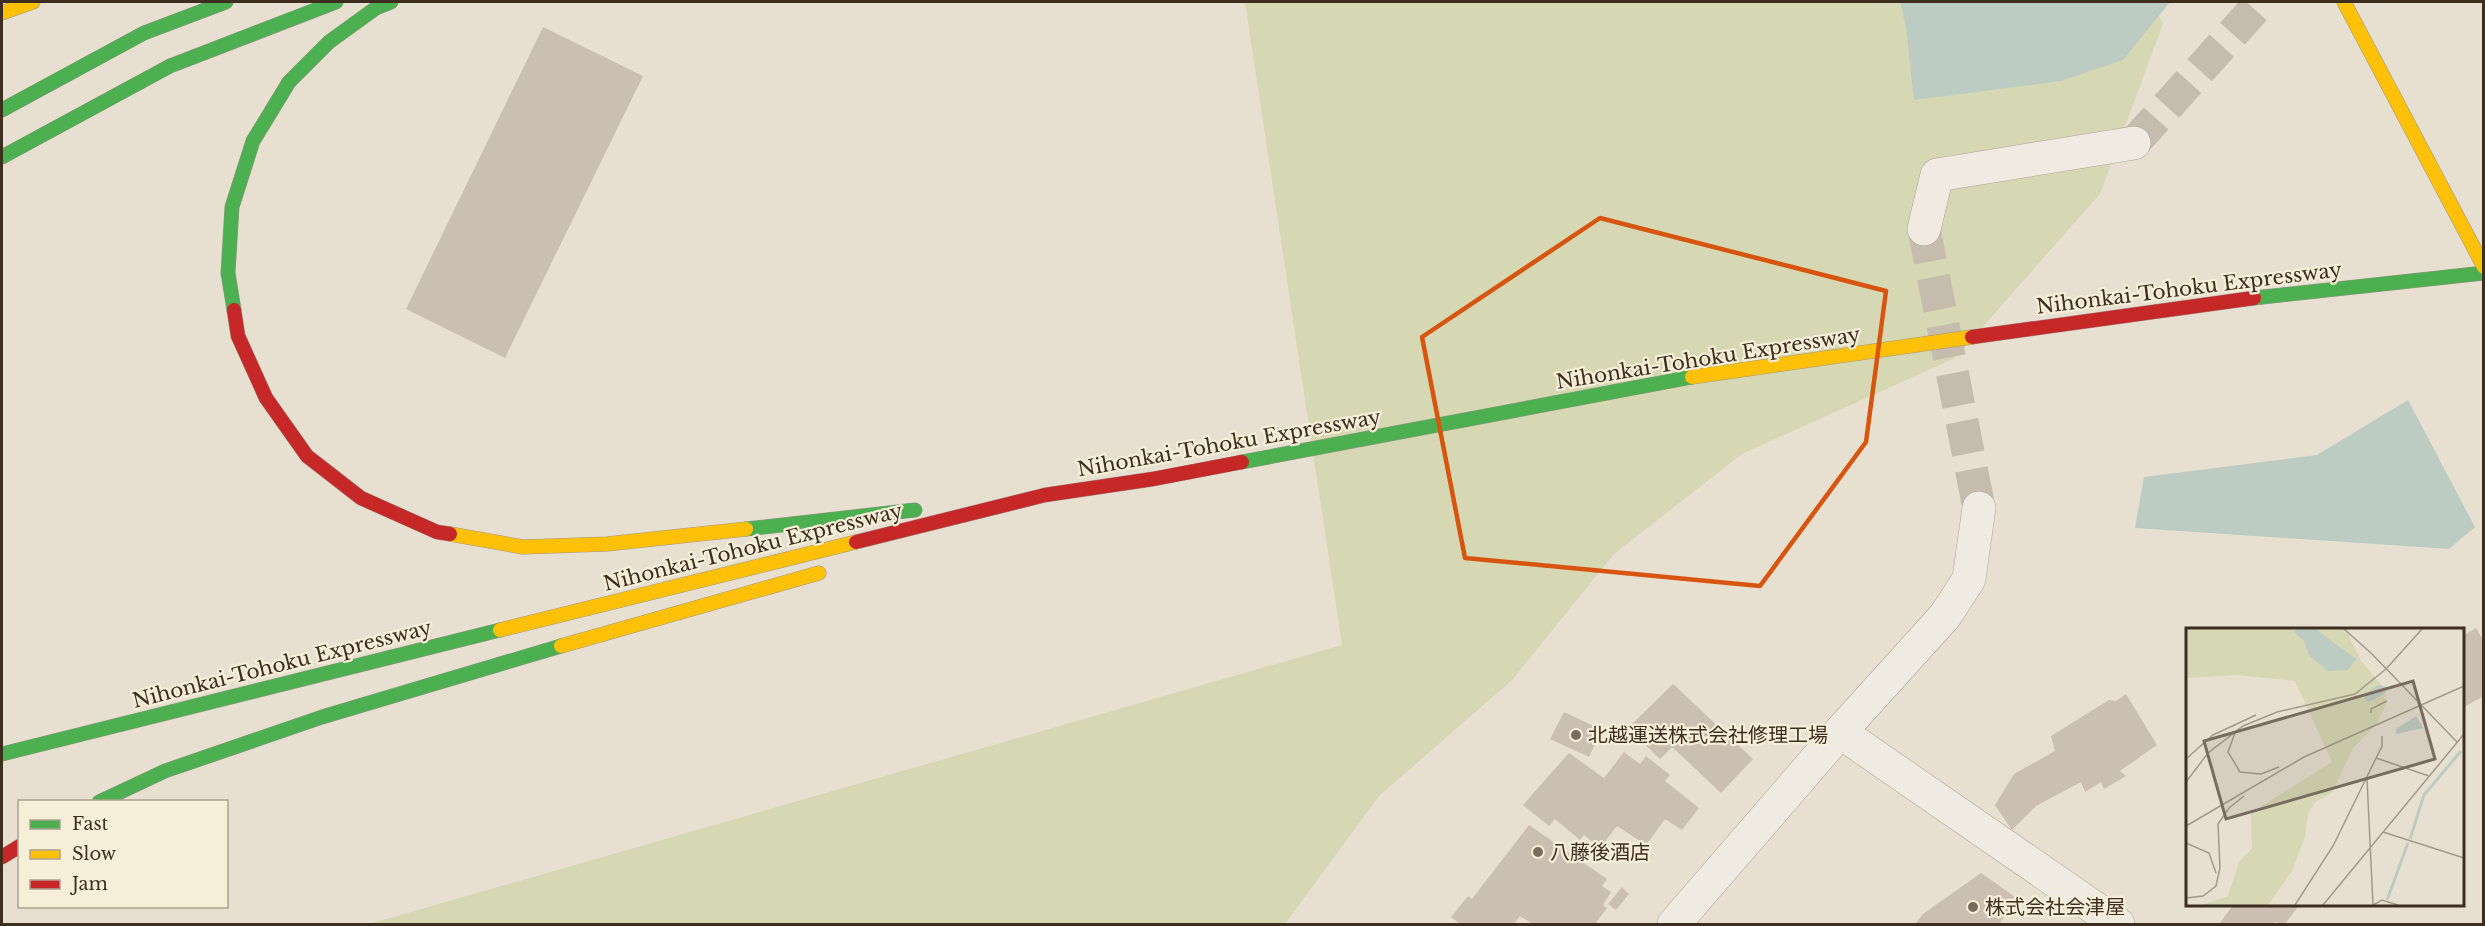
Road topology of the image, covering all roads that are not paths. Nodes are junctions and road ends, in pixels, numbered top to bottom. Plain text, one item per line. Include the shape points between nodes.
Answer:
1 (33, 2) edge
2 (226, 2) edge
3 (336, 2) edge
4 (390, 2) edge
5 (2344, 2) edge
6 (2, 13) edge
7 (2, 110) edge
8 (2134, 142) tunnel mouth
9 (2, 157) edge
10 (1924, 229) tunnel mouth
11 (2484, 267) edge
12 (2484, 273) edge
13 (1048, 502) junction
14 (1979, 508) tunnel mouth
15 (833, 570) dead end
16 (1840, 732) junction
17 (2, 754) edge
18 (101, 800) edge
19 (18, 847) edge
20 (2, 857) edge
21 (1674, 924) edge
22 (2118, 924) edge

1 - 6 main road
2 - 7 main road via 144,33
3 - 9 main road via 170,66
4 - 13 main road via 329,42 289,82 253,141 232,207 228,273 238,336 266,398 307,456 361,498 437,532 523,547 607,544 932,508
5 - 11 main road
8 - 10 street via 1937,175
12 - 13 main road, Nihonkai-Tohoku Expressway via 2211,303 1720,372
13 - 17 main road, Nihonkai-Tohoku Expressway
14 - 16 street via 1969,579 1945,616
15 - 18 main road via 322,717 165,771
16 - 21 street
16 - 22 street
19 - 20 main road

